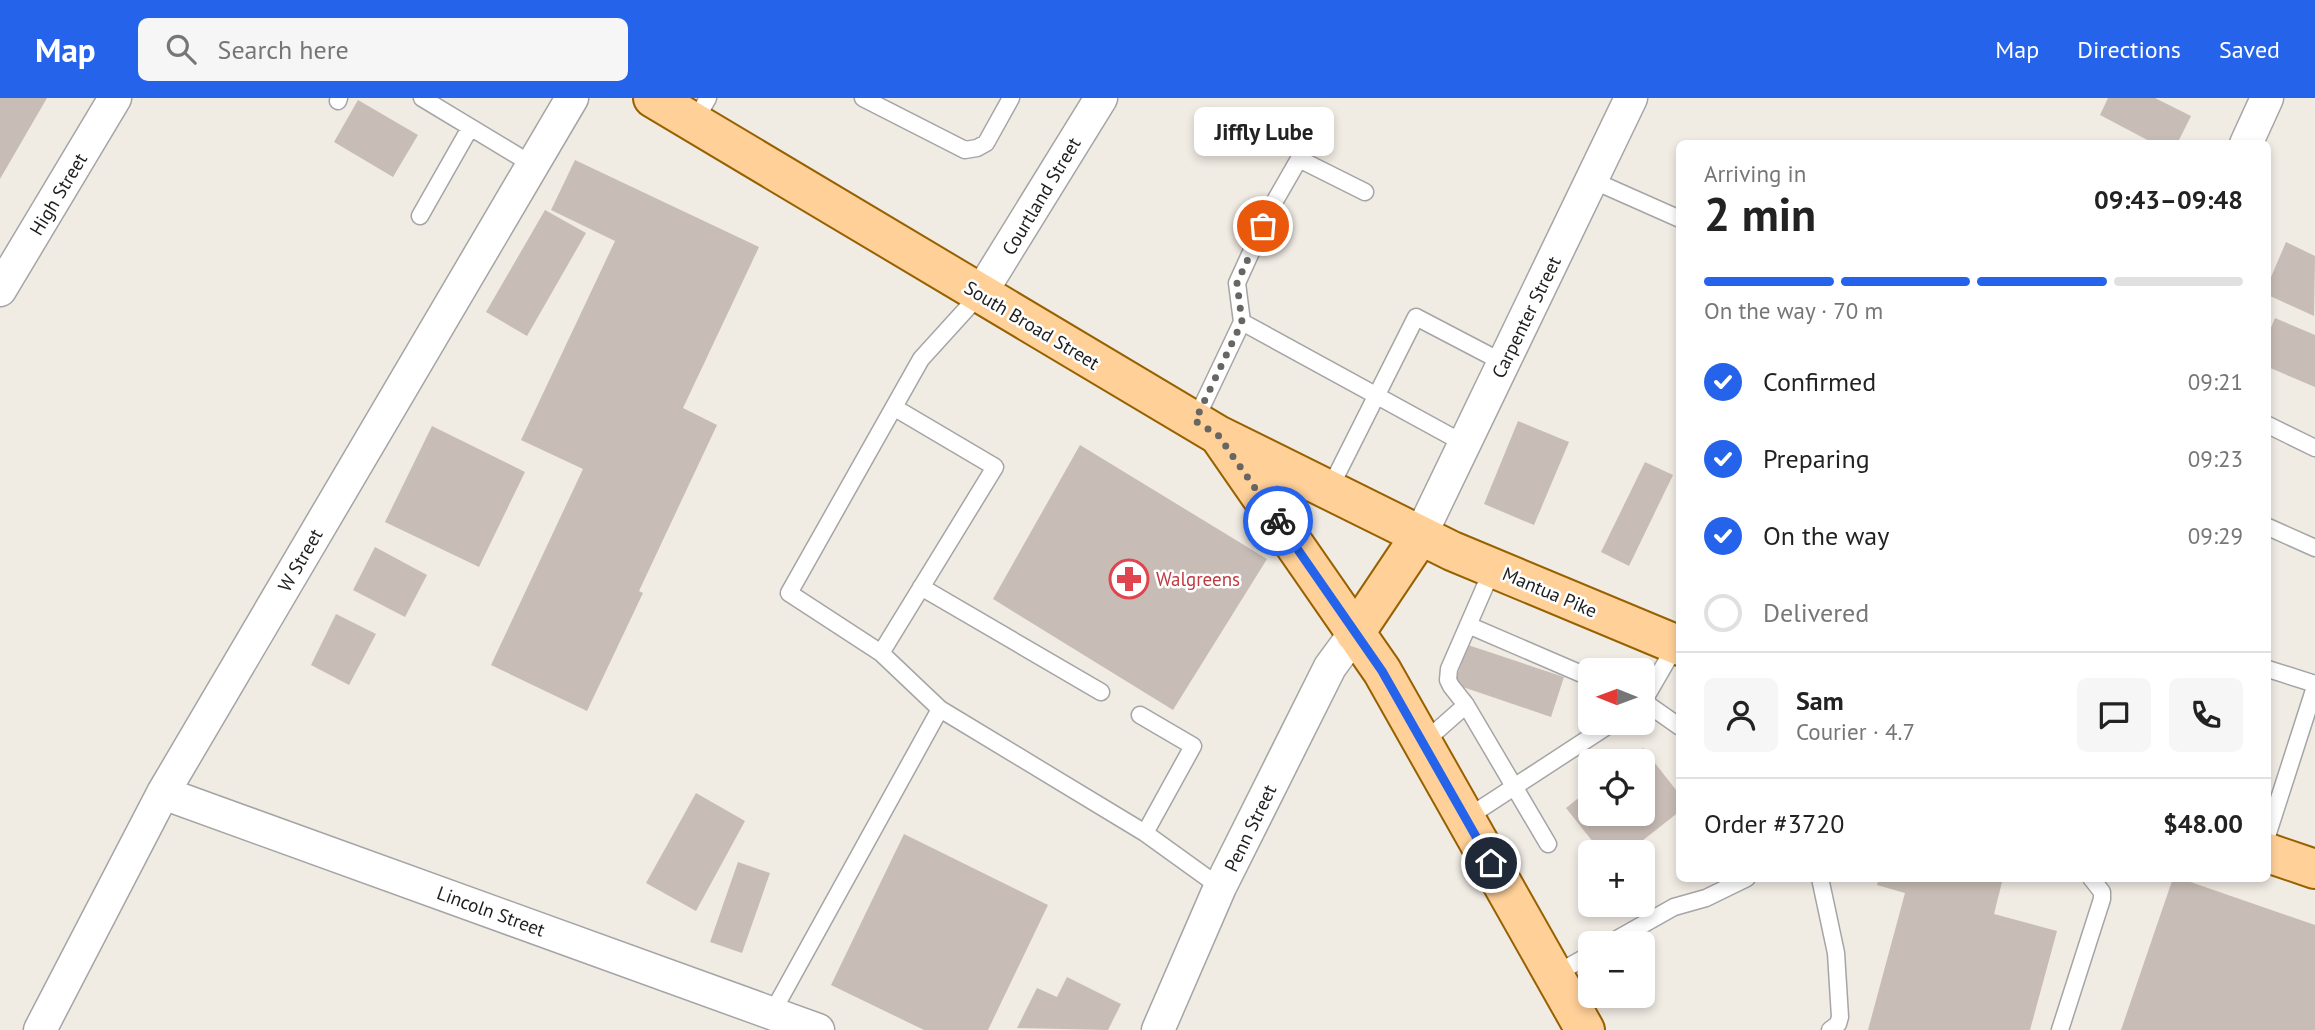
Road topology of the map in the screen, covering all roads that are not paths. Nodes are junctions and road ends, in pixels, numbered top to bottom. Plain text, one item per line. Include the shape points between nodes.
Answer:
1 (115, 98) edge
2 (422, 98) edge
3 (572, 98) edge
4 (653, 98) edge
5 (863, 98) edge
6 (1012, 98) edge
7 (1101, 98) edge
8 (1631, 98) edge
9 (2267, 98) edge
10 (701, 110) edge
11 (470, 128) junction
12 (2248, 140) edge
13 (533, 164) junction
14 (1592, 180) junction
15 (1365, 192) dead end
16 (420, 216) dead end
17 (1676, 217) edge
18 (0, 290) edge
19 (981, 294) junction
20 (1242, 322) junction
21 (1504, 363) junction
22 (1377, 396) junction
23 (895, 408) junction
24 (2271, 426) edge
25 (1206, 428) junction
26 (1465, 444) junction
27 (2315, 448) edge
28 (1329, 490) junction
29 (2271, 528) edge
30 (1420, 536) junction
31 (2315, 548) edge
32 (1493, 568) junction
33 (921, 587) junction
34 (1468, 625) junction
35 (1355, 633) junction
36 (1676, 645) edge
37 (1676, 649) edge
38 (881, 653) junction
39 (2271, 670) edge
40 (1578, 672) edge
41 (1656, 681) edge
42 (2315, 686) edge
43 (1101, 692) dead end
44 (1466, 705) junction
45 (940, 709) junction
46 (1656, 710) edge
47 (1140, 715) dead end
48 (1676, 724) edge
49 (1594, 735) edge
50 (1422, 743) junction
51 (1514, 788) junction
52 (163, 793) junction
53 (1465, 819) junction
54 (2271, 824) edge
55 (1145, 833) junction
56 (1548, 844) dead end
57 (2271, 854) edge
58 (2315, 869) edge
59 (1739, 882) edge
60 (1821, 882) edge
61 (2094, 882) edge
62 (1220, 887) junction
63 (1631, 931) edge
64 (1578, 961) edge
65 (1554, 975) junction
66 (772, 1013) junction
67 (40, 1030) edge
68 (818, 1030) edge
69 (1158, 1030) edge
70 (1585, 1030) edge
71 (1830, 1030) edge
72 (2060, 1030) edge

1 - 18 street, High Street
2 - 11 lane
3 - 13 street, W Street
4 - 10 main road, South Broad Street
5 - 6 lane via 965,150 986,143
7 - 19 street, Courtland Street
8 - 14 street, Carpenter Street
9 - 12 street
10 - 19 main road, South Broad Street
11 - 13 lane
11 - 16 lane
13 - 52 street, W Street
14 - 17 lane
14 - 21 street, Carpenter Street
15 - 20 lane via 1299,159 1237,283
19 - 23 lane via 921,359
19 - 25 main road, South Broad Street
20 - 22 lane
20 - 25 lane
21 - 22 lane via 1416,317
21 - 26 street, Carpenter Street
22 - 26 lane
22 - 28 lane
23 - 33 lane via 995,467
23 - 38 lane via 789,593
24 - 27 lane
25 - 28 main road, South Broad Street
25 - 35 main road
26 - 30 street, Carpenter Street
28 - 30 main road, South Broad Street
29 - 31 lane
30 - 32 main road, Mantua Pike
30 - 35 main road
32 - 34 lane
32 - 36 main road, Mantua Pike
33 - 38 lane
33 - 43 lane
34 - 40 lane
34 - 44 lane via 1448,680
35 - 50 main road
35 - 62 street, Penn Street via 1330,667
37 - 41 lane
38 - 45 lane
39 - 42 lane
42 - 54 lane
44 - 50 lane
44 - 51 lane
45 - 55 lane
45 - 66 lane
46 - 48 lane
47 - 55 lane via 1193,746
49 - 51 lane
50 - 53 main road
51 - 53 lane
51 - 56 lane
52 - 66 street, Lincoln Street
52 - 67 street, W Street
53 - 65 main road
55 - 62 lane
57 - 58 main road
59 - 63 lane via 1674,907
60 - 71 lane via 1836,953 1840,1017
61 - 72 lane via 2102,899
62 - 69 street, Penn Street
64 - 65 lane
65 - 70 main road
66 - 68 street, Lincoln Street

